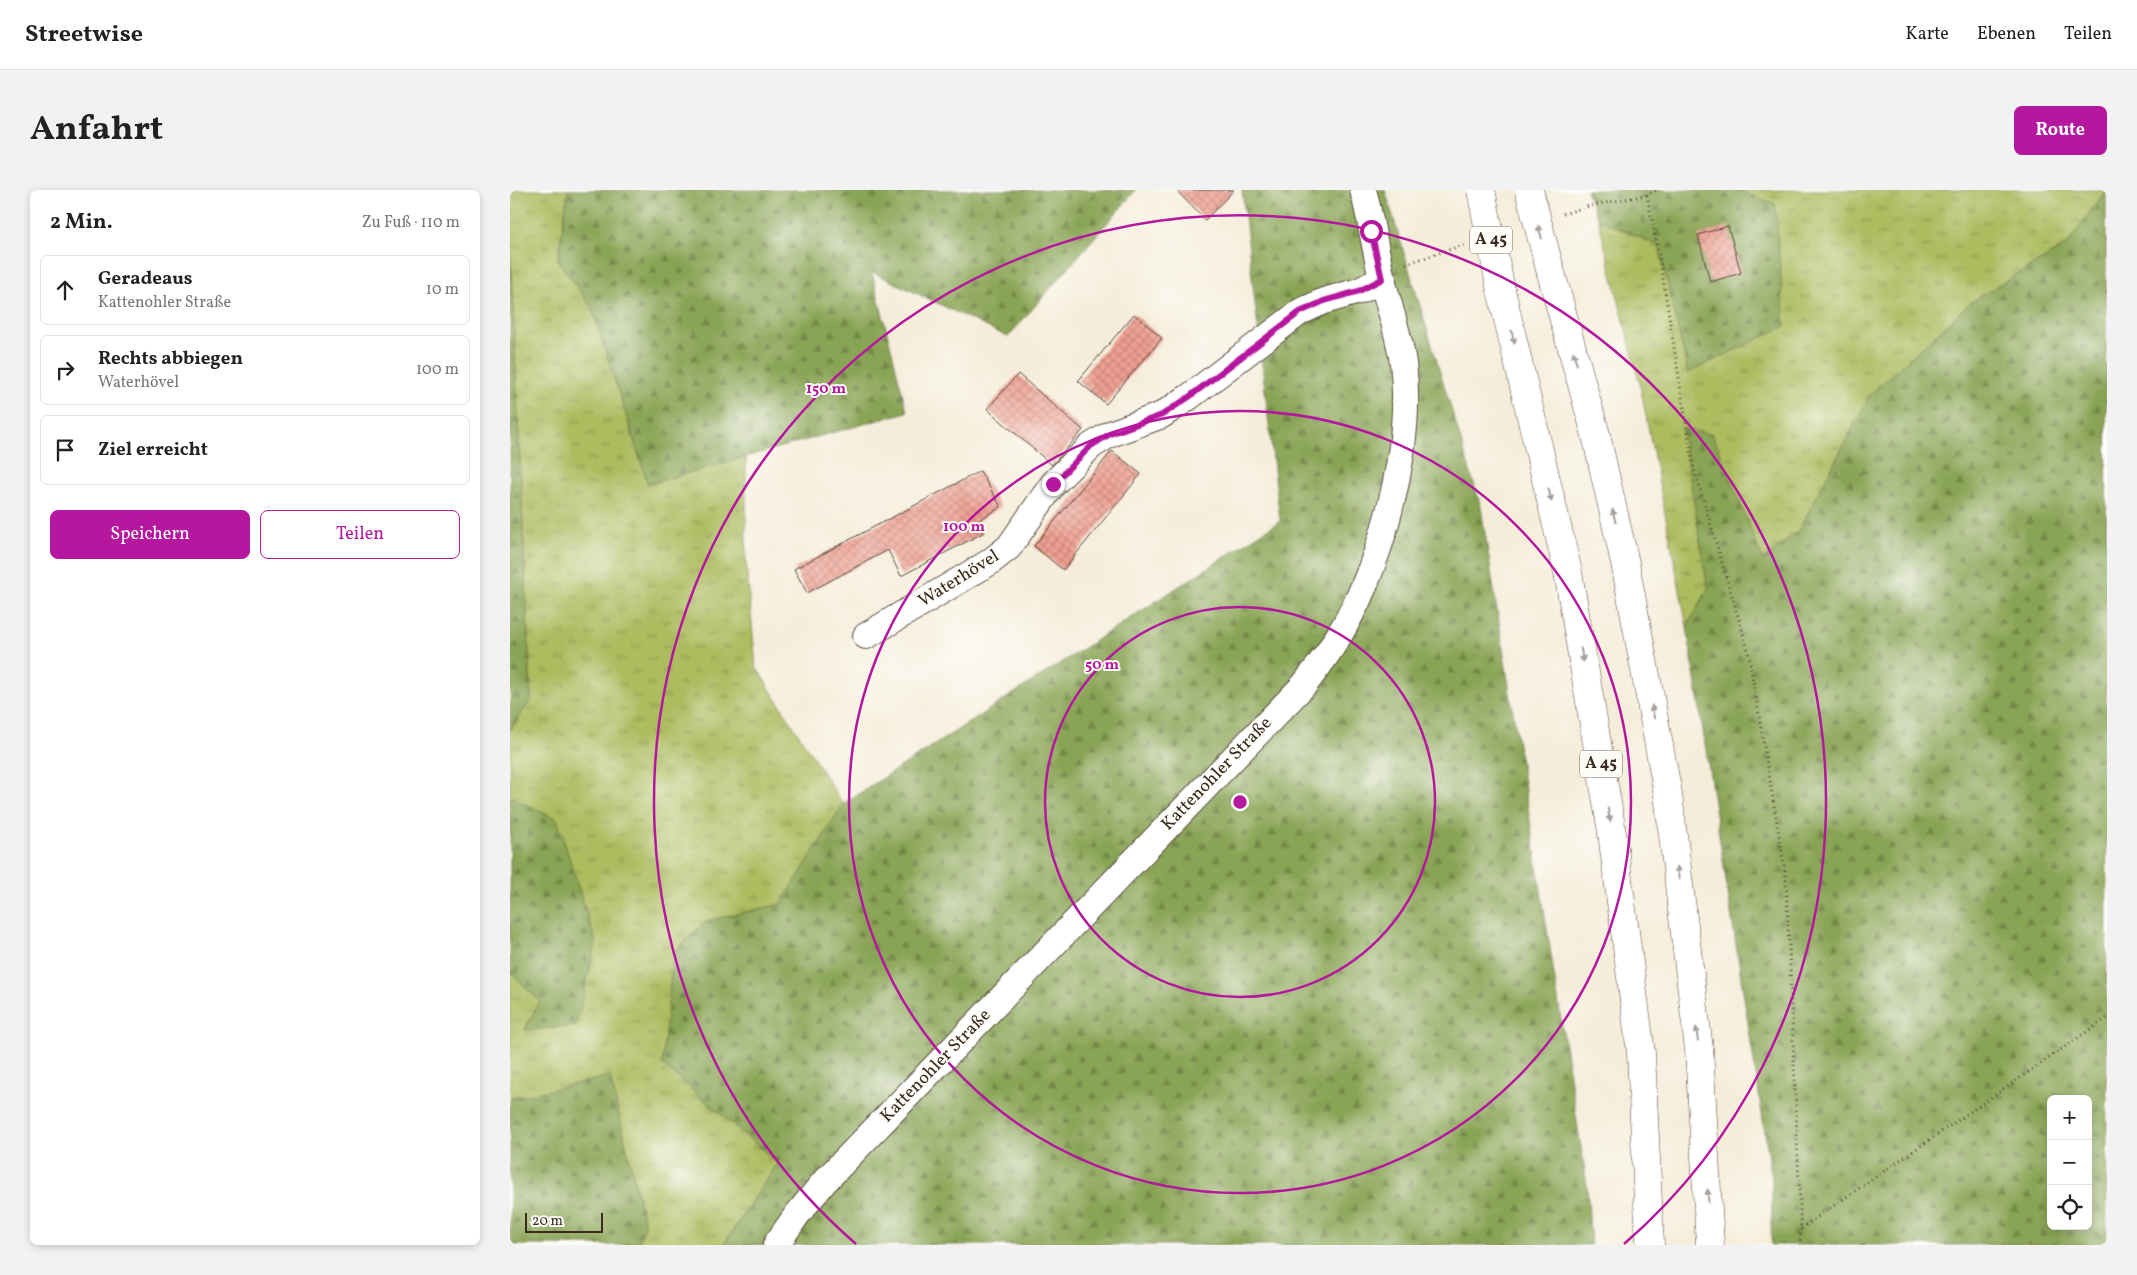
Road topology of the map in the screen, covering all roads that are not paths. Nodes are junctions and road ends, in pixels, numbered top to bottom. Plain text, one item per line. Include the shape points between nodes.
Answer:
1 (1363, 190) edge
2 (1481, 190) edge
3 (1529, 190) edge
4 (1382, 279) junction
5 (866, 636) dead end
6 (776, 1245) edge
7 (1650, 1245) edge
8 (1710, 1245) edge

1 - 4 street, Kattenohler Straße
2 -> 7 highway, A 45, bridge via 1501,290 1568,572 1611,826 1641,1053
8 -> 3 highway, A 45, bridge via 1698,1049 1668,794 1625,563 1596,434
4 - 5 street, Waterhövel via 1359,291 1300,312 1162,415 1110,434 1091,446 1053,484 1009,546 990,562
4 - 6 street, Kattenohler Straße via 1404,372 1398,472 1374,556 1354,606 1331,648 1304,685 824,1182

